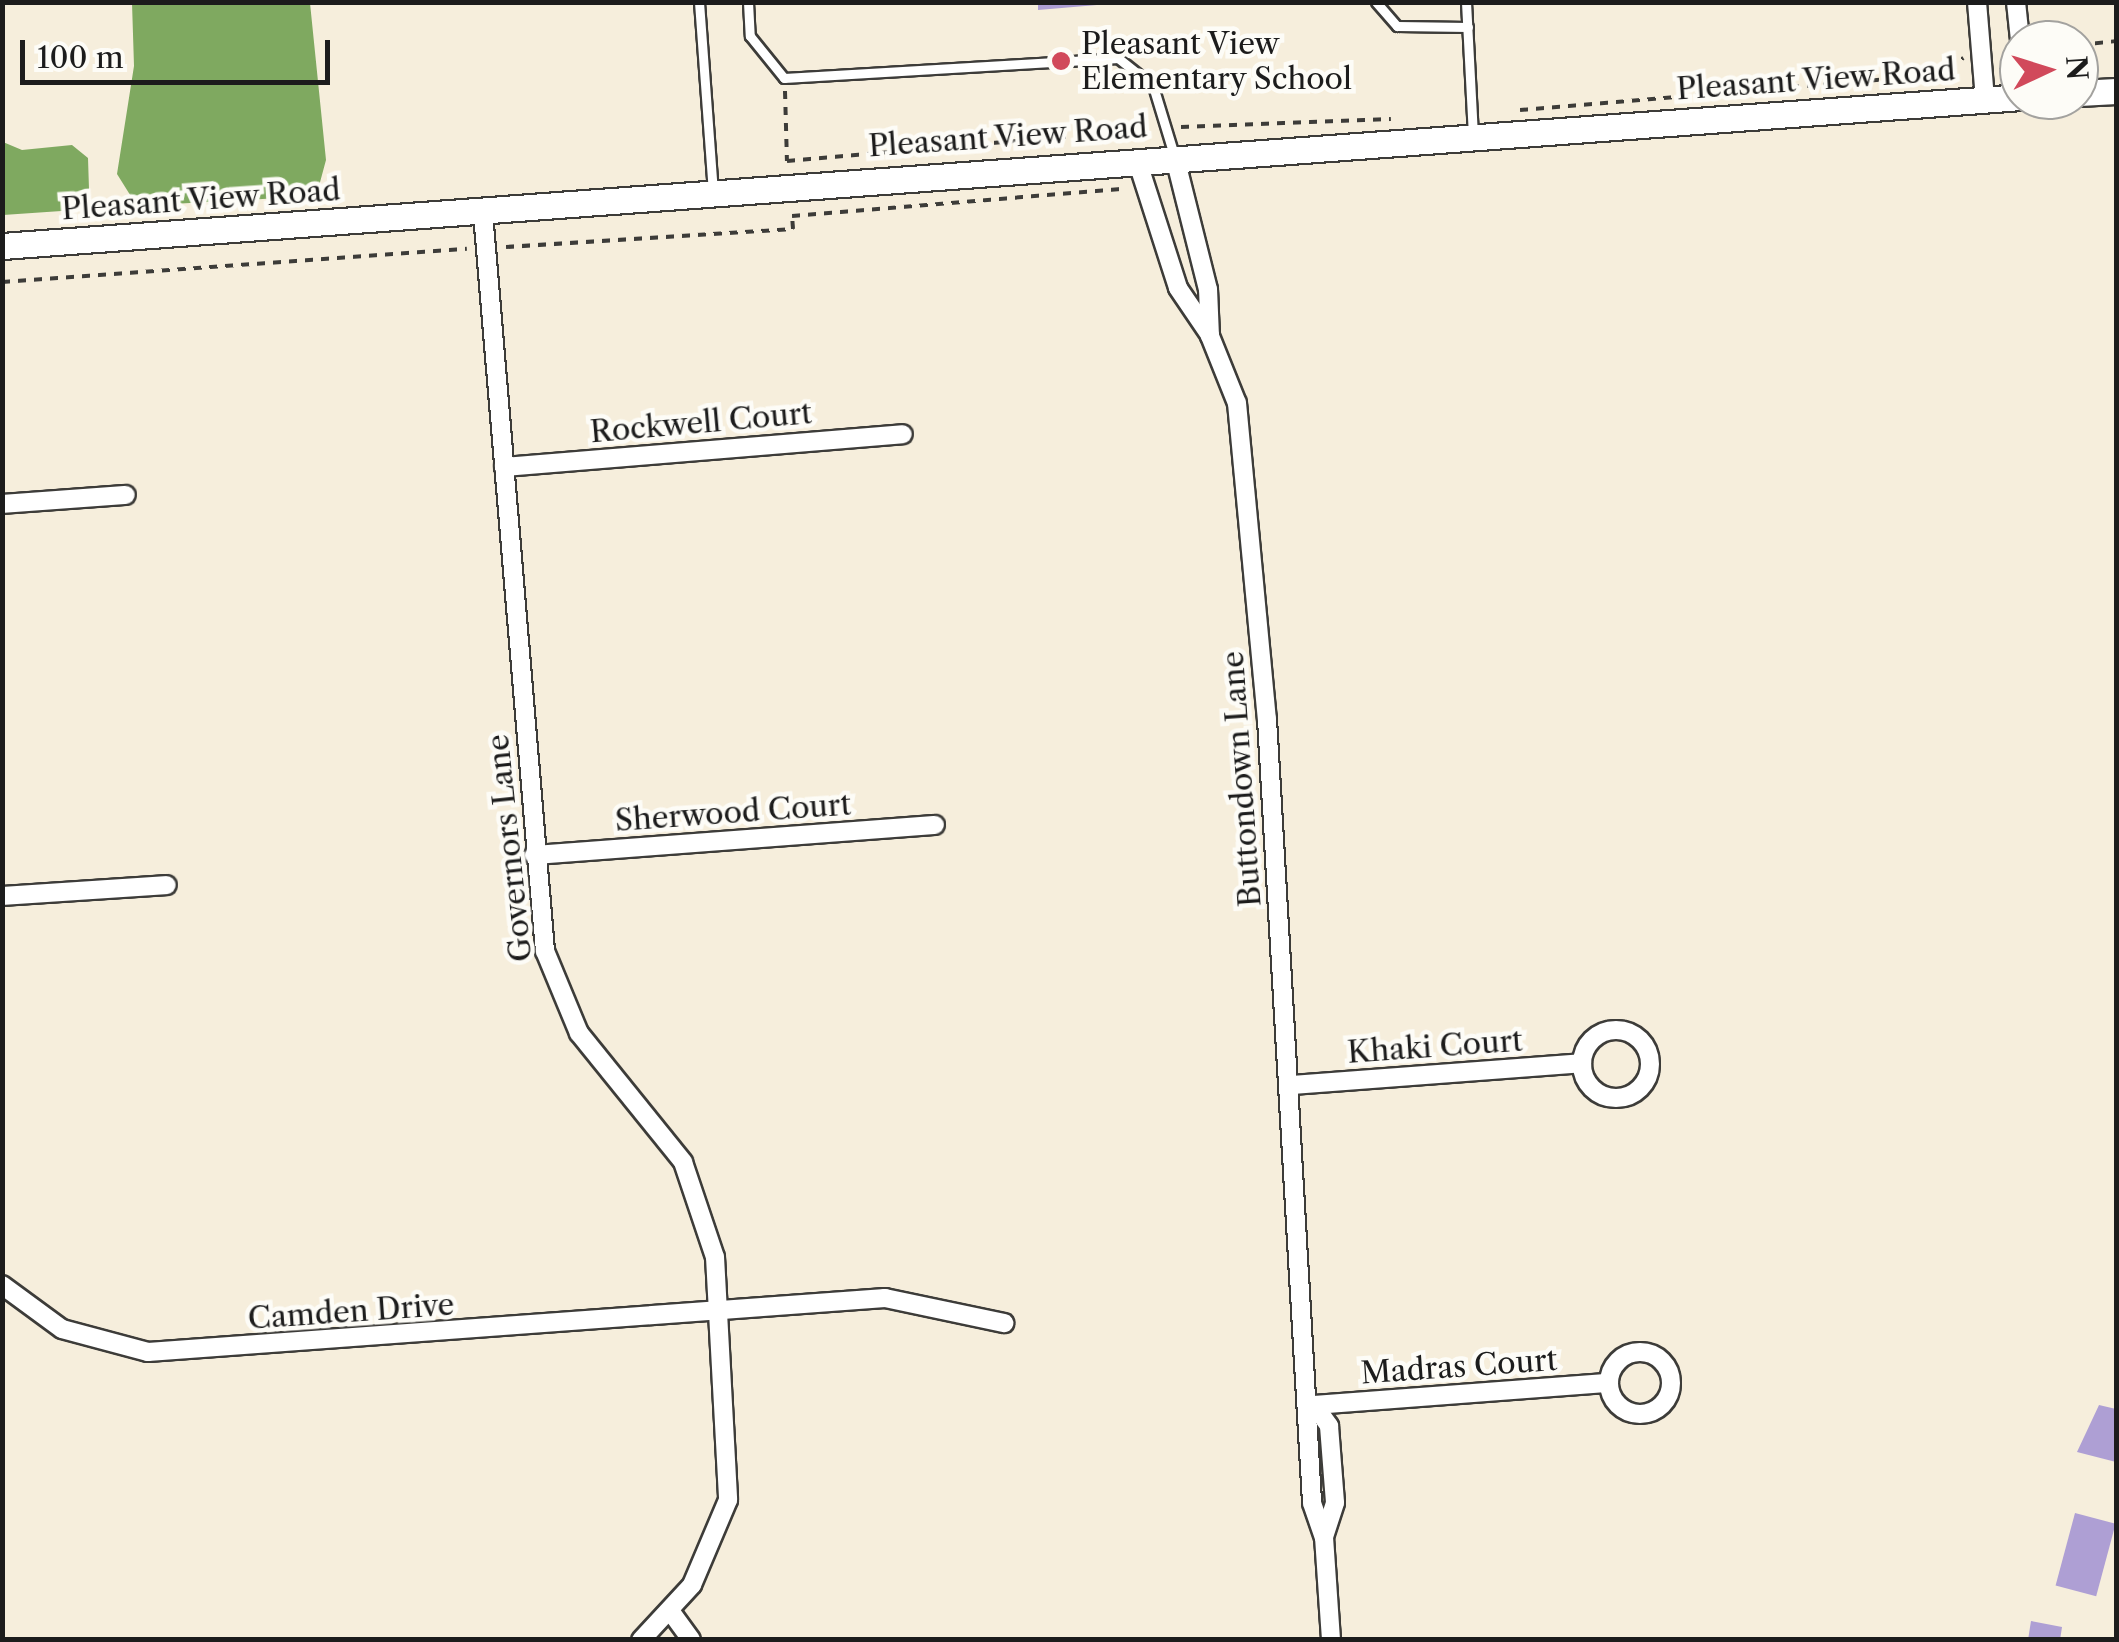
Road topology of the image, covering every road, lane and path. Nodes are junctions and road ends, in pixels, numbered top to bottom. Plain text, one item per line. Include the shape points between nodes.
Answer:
1 (699, 2) edge
2 (748, 2) edge
3 (1376, 2) edge
4 (1466, 2) edge
5 (1977, 2) edge
6 (1468, 26) junction
7 (1934, 75) dead end
8 (784, 78) junction
9 (1999, 99) edge
10 (1985, 100) junction
11 (1402, 118) dead end
12 (1473, 127) junction
13 (1167, 128) junction
14 (1175, 158) junction
15 (1137, 160) junction
16 (1121, 189) dead end
17 (713, 193) junction
18 (483, 213) junction
19 (2, 246) edge
20 (486, 247) junction
21 (2, 282) edge
22 (1210, 336) junction
23 (903, 434) dead end
24 (504, 467) junction
25 (126, 494) dead end
26 (2, 504) edge
27 (935, 825) dead end
28 (534, 856) junction
29 (167, 884) dead end
30 (2, 896) edge
31 (1582, 1063) dead end
32 (1291, 1085) junction
33 (2, 1286) edge
34 (721, 1311) junction
35 (1004, 1323) dead end
36 (1609, 1382) dead end
37 (1314, 1405) junction
38 (671, 1612) junction
39 (641, 1640) edge
40 (691, 1640) edge
41 (1331, 1640) edge

1 - 17 lane
2 - 8 lane via 750,36
3 - 6 lane via 1397,26
4 - 6 lane
5 - 10 street
6 - 12 lane
7 - 12 path via 1549,100
8 - 13 lane via 1118,58 1147,78
8 - 13 path via 787,161
9 - 10 main road, Pleasant View Road
10 - 12 main road, Pleasant View Road
11 - 13 path
12 - 14 main road, Pleasant View Road
13 - 14 lane
14 - 15 main road, Pleasant View Road
14 - 22 street, Buttondown Lane via 1208,289
15 - 17 main road, Pleasant View Road
15 - 22 street via 1178,288
16 - 20 path via 792,216 793,229
17 - 18 main road, Pleasant View Road
18 - 19 main road, Pleasant View Road
18 - 20 street, Governors Lane
20 - 21 path
20 - 24 street, Governors Lane
22 - 32 street, Buttondown Lane via 1236,403
23 - 24 street, Rockwell Court
24 - 28 street, Governors Lane
25 - 26 street
27 - 28 street, Sherwood Court
28 - 34 street, Governors Lane via 544,951 560,998 684,1162 704,1212
29 - 30 street
31 - 32 street, Khaki Court
32 - 37 street, Buttondown Lane
33 - 34 street, Camden Drive via 62,1329 148,1352
34 - 35 street, Camden Drive via 912,1299
34 - 38 street, Governors Lane via 728,1500 708,1558
36 - 37 street, Madras Court
37 - 41 street, Buttondown Lane via 1312,1502 1324,1537
38 - 39 street, Governors Lane
38 - 40 street

